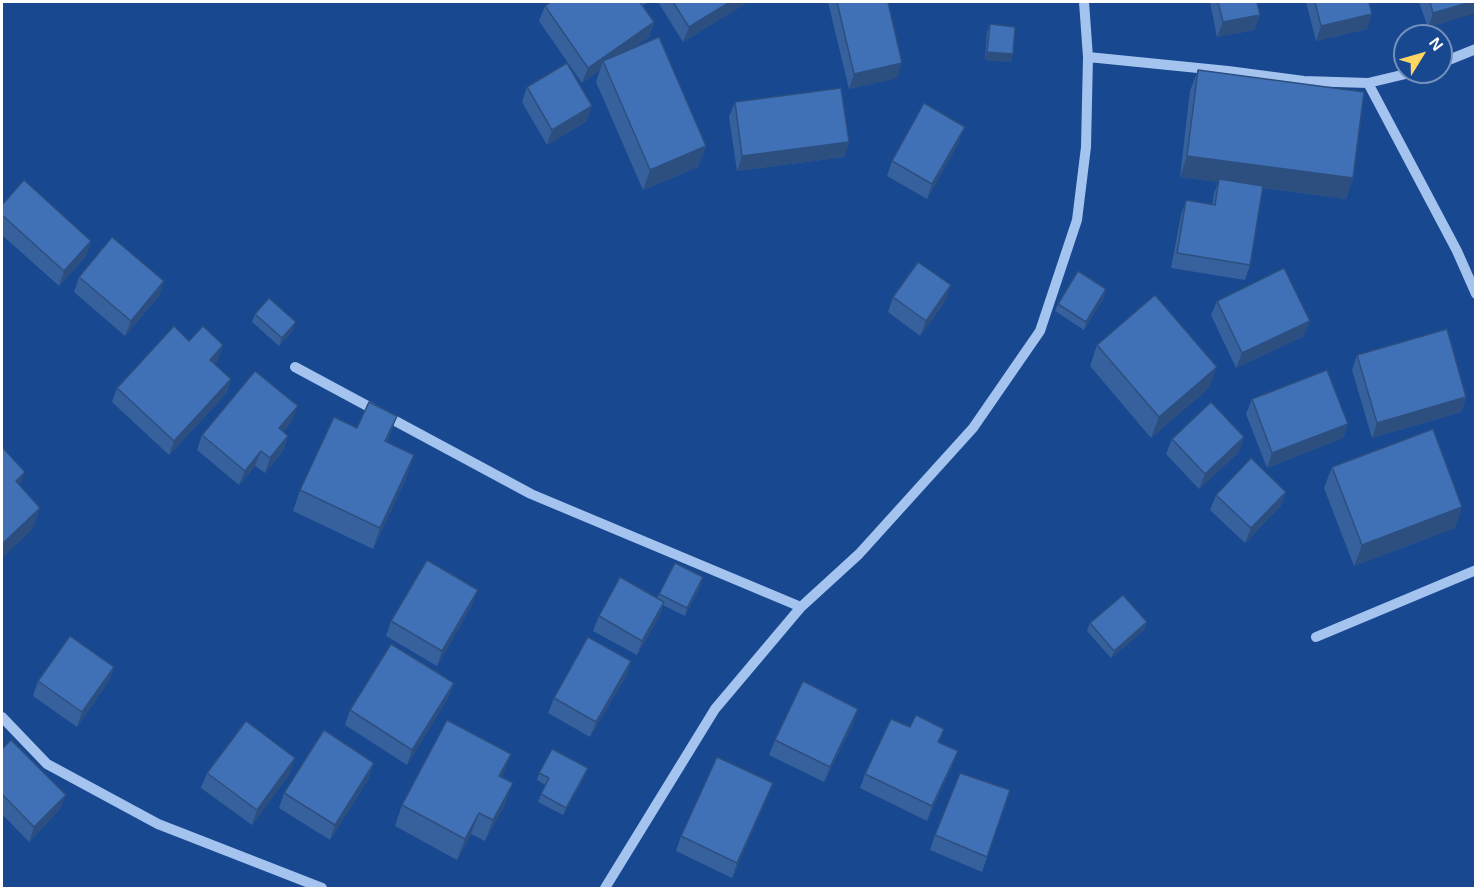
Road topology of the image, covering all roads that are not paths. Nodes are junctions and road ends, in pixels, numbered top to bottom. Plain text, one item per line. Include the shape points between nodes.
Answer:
1 (1084, 2) edge
2 (1476, 49) edge
3 (1088, 57) junction
4 (1453, 58) edge
5 (1393, 77) edge
6 (1368, 83) junction
7 (1476, 294) edge
8 (295, 367) dead end
9 (1476, 570) edge
10 (801, 607) junction
11 (1316, 638) dead end
12 (2, 717) edge
13 (322, 888) edge
14 (605, 888) edge

1 - 3 street
2 - 4 street
3 - 6 street via 1304,81
3 - 10 street via 1086,147 1077,220 1040,331 973,428 859,554
5 - 6 street
6 - 7 street
8 - 10 street via 531,494
9 - 11 street
10 - 14 street via 715,709
12 - 13 street via 47,764 158,824

